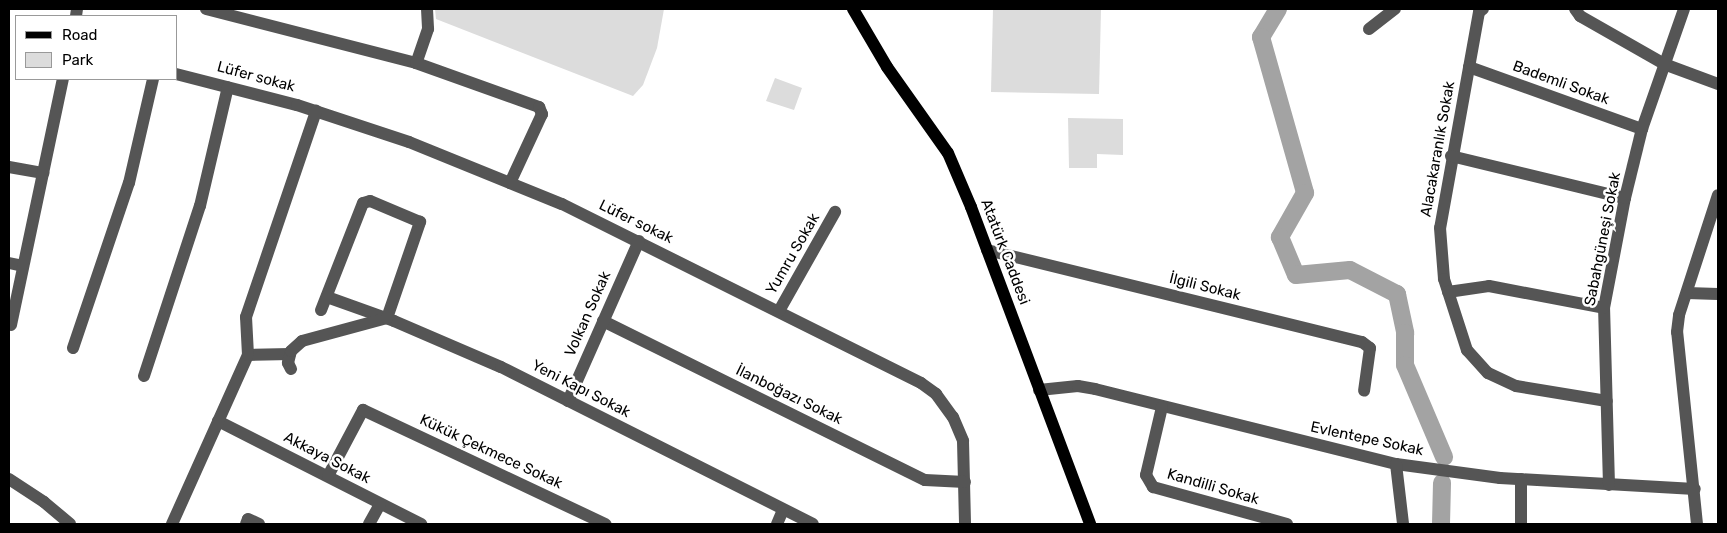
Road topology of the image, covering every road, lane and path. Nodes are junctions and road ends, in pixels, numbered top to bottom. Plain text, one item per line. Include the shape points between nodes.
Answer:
1 (206, 9) edge
2 (852, 9) edge
3 (1395, 9) edge
4 (1483, 9) edge
5 (1575, 9) edge
6 (1684, 9) edge
7 (428, 14) edge
8 (1370, 29) dead end
9 (416, 63) junction
10 (1664, 64) junction
11 (1469, 67) junction
12 (178, 74) edge
13 (63, 80) edge
14 (153, 80) edge
15 (1718, 84) edge
16 (228, 87) junction
17 (316, 111) junction
18 (1642, 129) junction
19 (1451, 156) junction
20 (9, 167) edge
21 (43, 173) junction
22 (510, 183) junction
23 (1718, 195) edge
24 (1625, 198) junction
25 (835, 212) dead end
26 (1715, 214) edge
27 (639, 241) junction
28 (987, 250) junction
29 (9, 263) edge
30 (23, 266) junction
31 (1448, 292) junction
32 (1686, 293) junction
33 (1718, 294) edge
34 (327, 297) junction
35 (1604, 308) junction
36 (321, 310) dead end
37 (779, 311) junction
38 (387, 318) junction
39 (603, 322) junction
40 (11, 325) dead end
41 (73, 348) dead end
42 (290, 354) junction
43 (248, 355) junction
44 (291, 369) dead end
45 (144, 376) dead end
46 (1039, 390) junction
47 (1364, 391) dead end
48 (568, 400) junction
49 (1607, 401) junction
50 (1162, 407) junction
51 (218, 421) junction
52 (1396, 464) junction
53 (328, 476) junction
54 (9, 479) edge
55 (1521, 479) junction
56 (965, 482) junction
57 (1609, 485) junction
58 (1695, 489) junction
59 (380, 504) junction
60 (783, 510) junction
61 (70, 524) edge
62 (172, 524) edge
63 (246, 524) edge
64 (259, 524) edge
65 (369, 524) edge
66 (421, 524) edge
67 (605, 524) edge
68 (777, 524) edge
69 (813, 524) edge
70 (965, 524) edge
71 (1090, 524) edge
72 (1286, 524) edge
73 (1403, 524) edge
74 (1521, 524) edge
75 (1696, 524) edge

1 - 9 street
2 - 28 main road, Atatürk Caddesi via 887,67 948,153
3 - 8 street
4 - 11 street, Alacakaranlık Sokak via 1479,12
5 - 10 street via 1580,16
6 - 10 street, Sabahgüneşi Sokak
7 - 9 street
9 - 22 street via 539,107 542,114
10 - 15 street
10 - 18 street, Sabahgüneşi Sokak
11 - 18 street, Bademli Sokak
11 - 19 street, Alacakaranlık Sokak
12 - 16 street, Lüfer sokak
13 - 21 street
14 - 41 street via 129,183
16 - 17 street, Lüfer sokak
16 - 45 street via 200,206
17 - 22 street, Lüfer sokak via 409,142
17 - 43 street via 246,317
18 - 24 street, Sabahgüneşi Sokak
19 - 24 street
19 - 31 street, Alacakaranlık Sokak via 1440,228
20 - 21 street
21 - 30 street
22 - 27 street, Lüfer sokak
23 - 26 street
24 - 35 street, Sabahgüneşi Sokak
25 - 37 street, Yumru Sokak
26 - 32 street
27 - 37 street, Lüfer sokak
27 - 39 street, Volkan Sokak
28 - 46 main road, Atatürk Caddesi
28 - 47 street, İlgili Sokak via 1362,342 1370,348
29 - 30 street
30 - 40 street
31 - 35 street via 1496,287
31 - 49 street, Alacakaranlık Sokak via 1467,350 1488,373 1516,386
32 - 33 street
32 - 58 street via 1677,332
34 - 36 street
34 - 38 street, Yeni Kapı Sokak
34 - 38 street via 363,202 370,201 420,222
35 - 49 street, Sabahgüneşi Sokak
37 - 56 street, Lüfer sokak via 936,394 953,418 963,441
38 - 42 street via 302,341
38 - 48 street, Yeni Kapı Sokak
39 - 48 street, Volkan Sokak
39 - 56 street, İlanboğazı Sokak via 925,480
42 - 43 street
42 - 44 street via 288,363
43 - 51 street
46 - 50 street, Evlentepe Sokak via 1078,386
46 - 71 main road, Atatürk Caddesi
48 - 60 street, Yeni Kapı Sokak
49 - 57 street, Sabahgüneşi Sokak
50 - 52 street, Evlentepe Sokak
50 - 72 street, Kandilli Sokak via 1146,475 1153,487
51 - 53 street, Akkaya Sokak
51 - 62 street
52 - 55 street, Evlentepe Sokak
52 - 73 street
53 - 59 street, Akkaya Sokak
53 - 67 street, Kükük Çekmece Sokak via 363,410
54 - 61 street
55 - 57 street, Evlentepe Sokak
55 - 74 street
56 - 70 street, Lüfer sokak
57 - 58 street, Evlentepe Sokak
58 - 75 street
59 - 65 street
59 - 66 street, Akkaya Sokak
60 - 68 street
60 - 69 street, Yeni Kapı Sokak
63 - 64 street via 248,520

